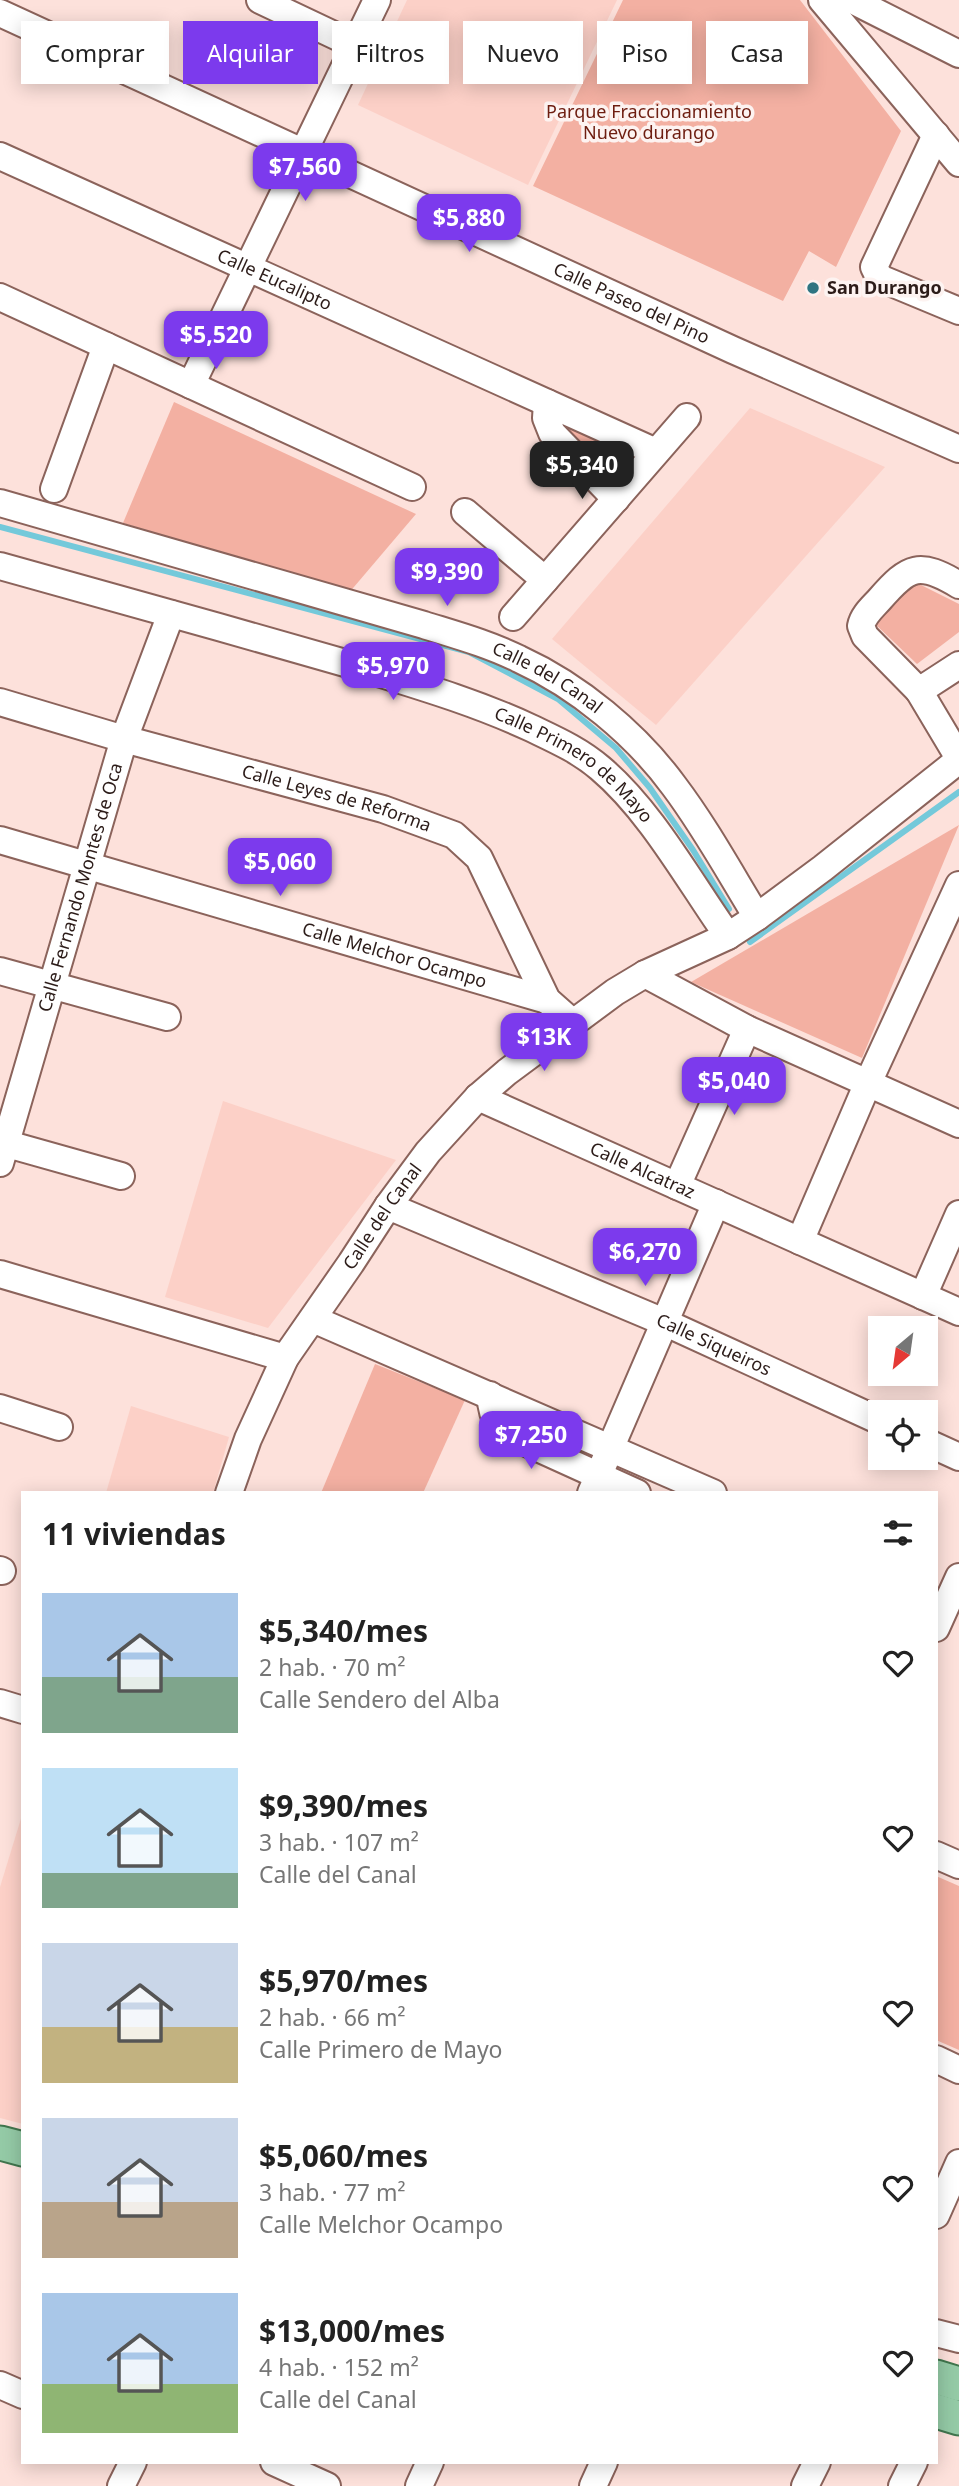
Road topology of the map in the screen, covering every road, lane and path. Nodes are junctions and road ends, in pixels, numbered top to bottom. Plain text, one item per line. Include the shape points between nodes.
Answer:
1 (260, 0) edge
2 (377, 0) edge
3 (822, 0) edge
4 (852, 0) edge
5 (0, 13) edge
6 (367, 21) edge
7 (332, 34) edge
8 (959, 54) edge
9 (336, 84) edge
10 (936, 135) junction
11 (304, 152) junction
12 (0, 156) edge
13 (959, 163) edge
14 (248, 268) junction
15 (0, 298) edge
16 (959, 311) edge
17 (106, 346) junction
18 (191, 385) junction
19 (547, 403) junction
20 (687, 416) dead end
21 (959, 449) edge
22 (656, 452) junction
23 (412, 487) dead end
24 (54, 489) dead end
25 (616, 499) junction
26 (0, 503) edge
27 (465, 512) dead end
28 (0, 566) edge
29 (545, 580) junction
30 (959, 585) edge
31 (171, 614) junction
32 (513, 617) dead end
33 (959, 665) edge
34 (919, 691) junction
35 (0, 702) edge
36 (124, 739) junction
37 (959, 759) edge
38 (0, 840) edge
39 (87, 866) junction
40 (959, 885) edge
41 (757, 917) junction
42 (728, 936) junction
43 (0, 971) edge
44 (645, 974) junction
45 (52, 985) junction
46 (547, 1000) junction
47 (167, 1017) dead end
48 (573, 1023) junction
49 (747, 1029) junction
50 (867, 1085) junction
51 (478, 1097) junction
52 (959, 1124) edge
53 (2, 1149) edge
54 (121, 1176) dead end
55 (677, 1186) junction
56 (716, 1203) junction
57 (388, 1206) junction
58 (959, 1214) edge
59 (800, 1241) junction
60 (0, 1274) edge
61 (923, 1296) junction
62 (959, 1312) edge
63 (313, 1318) junction
64 (664, 1322) junction
65 (285, 1357) junction
66 (490, 1395) junction
67 (0, 1408) edge
68 (868, 1416) edge
69 (59, 1427) dead end
70 (938, 1447) edge
71 (610, 1448) junction
72 (959, 1457) edge
73 (594, 1484) edge
74 (230, 1491) edge
75 (627, 1491) edge
76 (708, 1491) edge
77 (959, 1577) edge
78 (938, 1618) edge
79 (0, 1703) edge
80 (21, 1709) edge
81 (938, 1856) edge
82 (959, 1865) edge
83 (938, 2060) edge
84 (959, 2070) edge
85 (0, 2143) edge
86 (21, 2148) edge
87 (959, 2163) edge
88 (938, 2210) edge
89 (938, 2334) edge
90 (959, 2339) edge
91 (938, 2378) edge
92 (959, 2384) edge
93 (0, 2385) edge
94 (21, 2394) edge
95 (131, 2464) edge
96 (278, 2464) edge
97 (429, 2464) edge
98 (603, 2464) edge
99 (816, 2464) edge
100 (913, 2464) edge
101 (121, 2486) edge
102 (327, 2486) edge
103 (419, 2486) edge
104 (593, 2486) edge
105 (805, 2486) edge
106 (902, 2486) edge

1 - 7 street
2 - 6 street
3 - 10 street
4 - 8 street
5 - 11 street, Calle Paseo del Pino
9 - 11 street
10 - 13 street
10 - 16 street via 875,262 875,271 882,279
11 - 14 street
11 - 21 street, Calle Paseo del Pino
12 - 14 street, Calle Eucalipto
14 - 18 street
14 - 19 street, Calle Eucalipto
15 - 17 street
17 - 18 street
17 - 24 street
18 - 23 street
19 - 22 street, Calle Eucalipto
19 - 25 street via 552,433
20 - 22 street
22 - 25 street
25 - 29 street
26 - 41 street, Calle del Canal via 424,625 520,659 579,695 655,763 693,813
27 - 29 street
28 - 31 street, Calle Primero de Mayo
29 - 32 street
30 - 34 street via 934,571 906,573 862,620 865,636
31 - 36 street, Calle Fernando Montes de Oca
31 - 42 street, Calle Primero de Mayo via 448,694 574,748 624,791
33 - 34 street
34 - 37 street
35 - 36 street, Calle Leyes de Reforma
36 - 39 street, Calle Fernando Montes de Oca
36 - 46 street, Calle Leyes de Reforma via 383,808 454,835 479,858
37 - 41 street, Calle del Canal
38 - 39 street, Calle Melchor Ocampo
39 - 45 street, Calle Fernando Montes de Oca
39 - 46 street, Calle Melchor Ocampo
40 - 50 street
41 - 42 street, Calle del Canal
42 - 44 street, Calle del Canal
43 - 45 street
44 - 48 street, Calle del Canal
44 - 49 street
45 - 47 street
45 - 53 street, Calle Fernando Montes de Oca
46 - 48 street, Calle Leyes de Reforma
48 - 51 street, Calle del Canal
49 - 50 street
49 - 55 street
50 - 52 street
50 - 59 street
51 - 55 street, Calle Alcatraz
51 - 57 street, Calle del Canal via 428,1152
53 - 54 street
55 - 56 street, Calle Alcatraz
56 - 59 street, Calle Alcatraz
56 - 64 street
57 - 63 street, Calle del Canal
57 - 64 street, Calle Siqueiros
58 - 61 street
59 - 61 street, Calle Alcatraz
60 - 65 street
61 - 62 street, Calle Alcatraz
63 - 65 street, Calle del Canal
63 - 66 street
64 - 68 street, Calle Siqueiros
64 - 71 street
65 - 74 street, Calle del Canal
66 - 71 street
66 - 73 street via 502,1430
67 - 69 street
70 - 72 street
71 - 73 street
71 - 76 street
73 - 75 street
77 - 78 street
79 - 80 street
81 - 82 street
83 - 84 street
85 - 86 main road
87 - 88 street
89 - 90 street
91 - 92 main road
93 - 94 street
95 - 101 street
96 - 102 street
97 - 103 street
98 - 104 street
99 - 105 street
100 - 106 street

